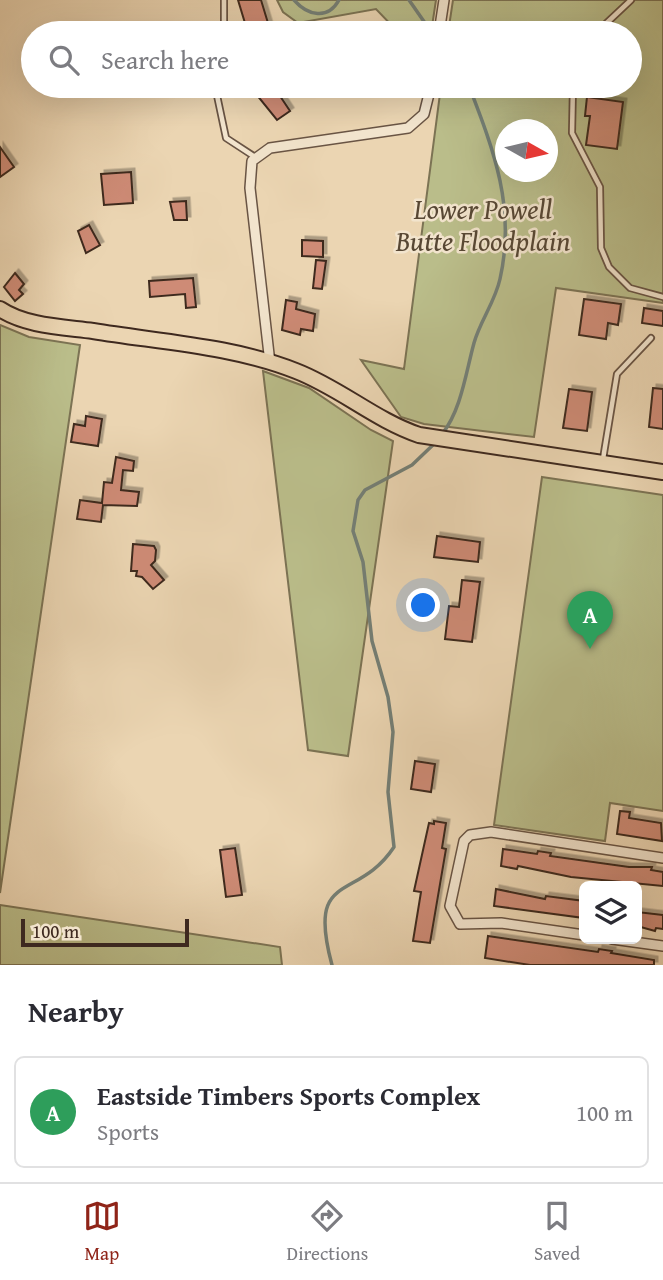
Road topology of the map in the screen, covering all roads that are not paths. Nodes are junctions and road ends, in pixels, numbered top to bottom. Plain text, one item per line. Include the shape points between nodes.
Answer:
1 (223, 0) edge
2 (444, 0) edge
3 (631, 0) edge
4 (224, 21) edge
5 (441, 21) edge
6 (609, 21) edge
7 (218, 98) edge
8 (428, 98) edge
9 (573, 98) edge
10 (255, 157) junction
11 (663, 297) edge
12 (0, 309) edge
13 (652, 338) dead end
14 (270, 363) junction
15 (602, 463) junction
16 (663, 472) edge
17 (663, 858) edge
18 (579, 934) edge
19 (642, 943) edge
20 (663, 946) edge

1 - 4 lane
2 - 5 street
3 - 6 lane
7 - 10 lane via 226,138
8 - 10 street via 424,114 408,128 270,148
9 - 11 lane via 572,133 600,187 601,248 608,267 630,288
10 - 14 street via 249,169 250,188
12 - 14 main road via 43,324
13 - 15 lane via 617,374
14 - 15 main road via 317,380 419,435
15 - 16 main road
17 - 18 street via 491,832 470,835 464,841 450,906 460,925 501,923
19 - 20 street

